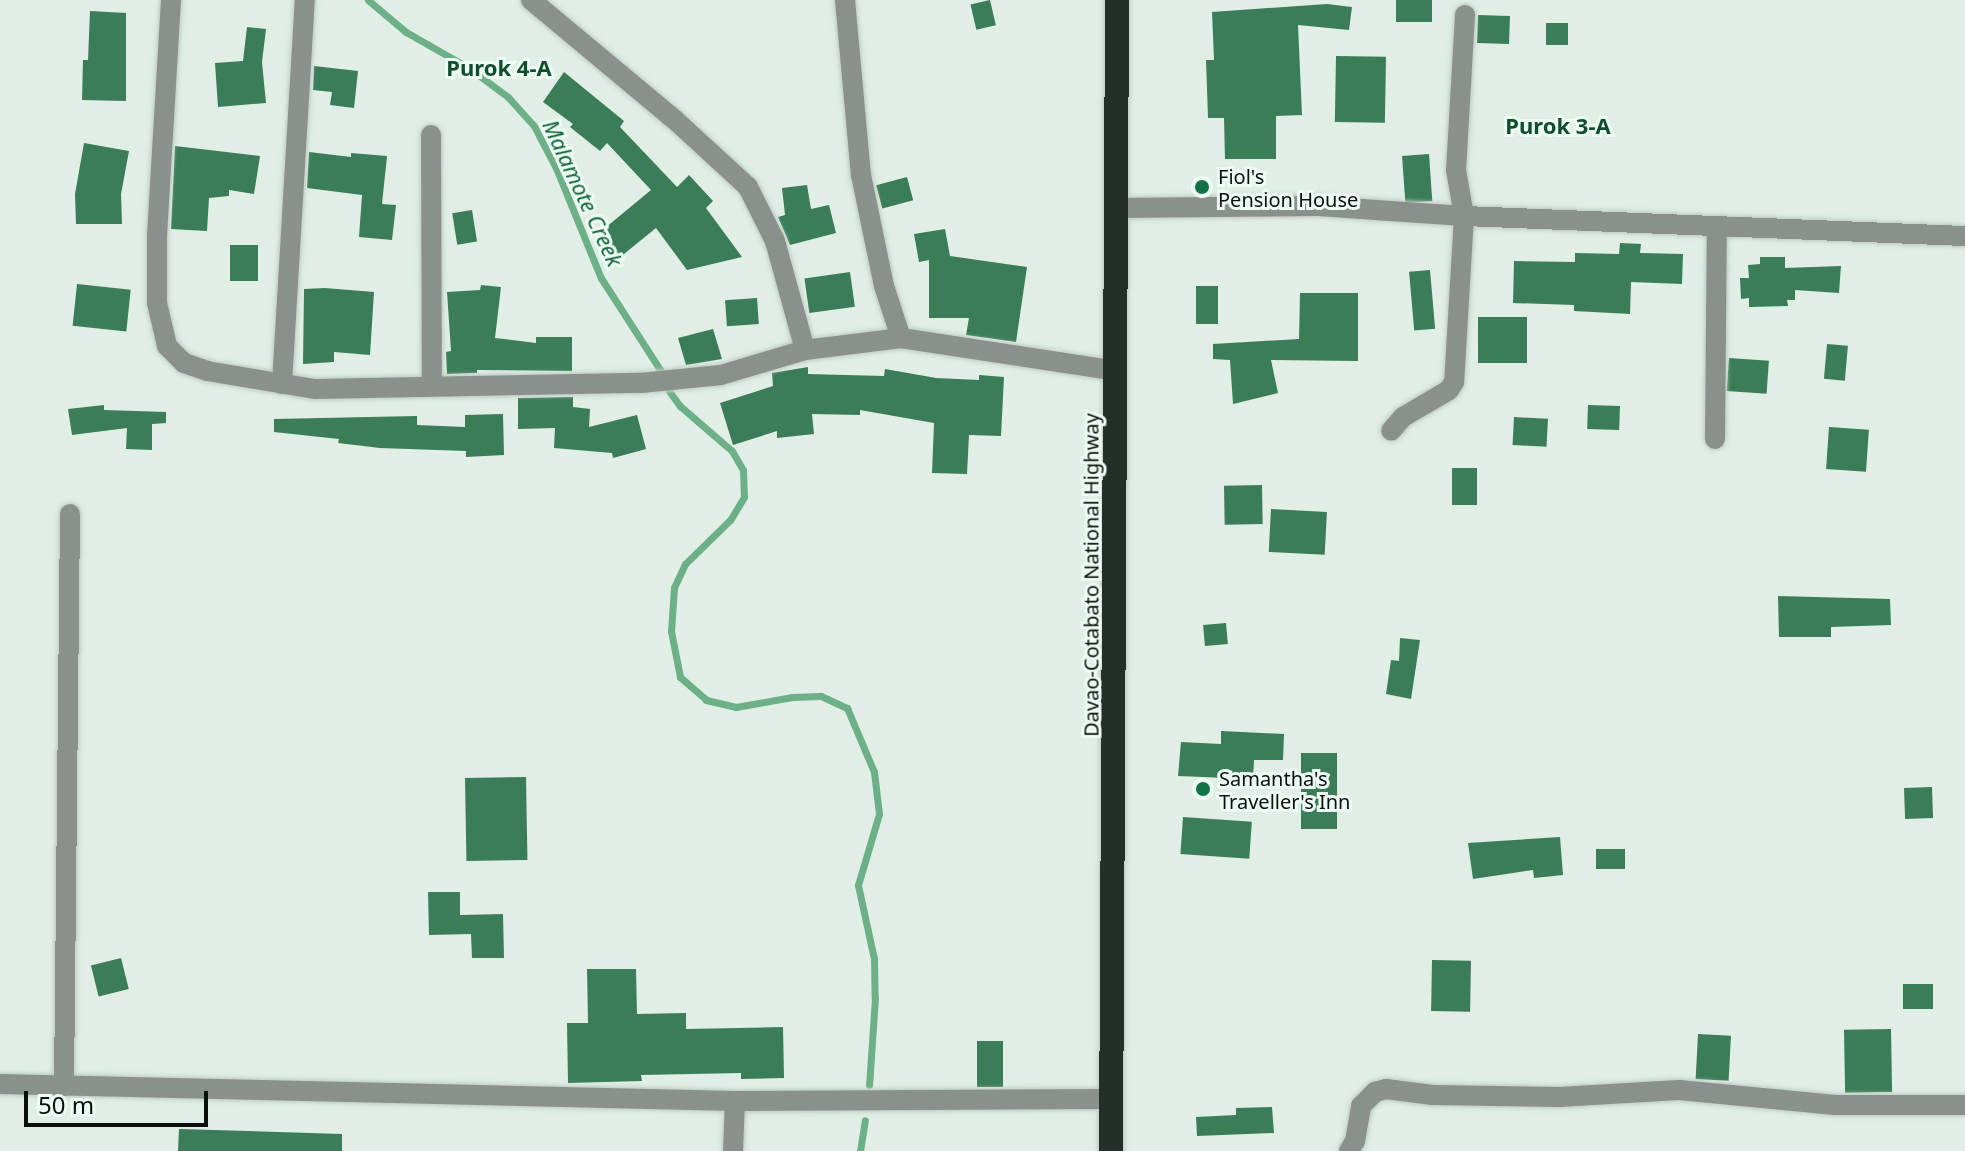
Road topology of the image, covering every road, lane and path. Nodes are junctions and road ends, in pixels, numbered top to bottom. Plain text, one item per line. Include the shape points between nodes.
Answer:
1 (171, 0) edge
2 (305, 0) edge
3 (531, 0) edge
4 (845, 0) edge
5 (1117, 0) edge
6 (1465, 15) dead end
7 (431, 135) dead end
8 (1116, 208) junction
9 (1464, 216) junction
10 (1717, 227) junction
11 (1965, 236) edge
12 (901, 338) junction
13 (805, 350) junction
14 (1116, 371) junction
15 (282, 384) junction
16 (432, 386) junction
17 (1391, 431) dead end
18 (1715, 439) dead end
19 (70, 514) dead end
20 (0, 1084) edge
21 (64, 1086) junction
22 (1111, 1099) junction
23 (735, 1101) junction
24 (1965, 1105) edge
25 (733, 1151) edge
26 (1111, 1151) edge
27 (1349, 1151) edge

1 - 15 street via 157,237 161,328 167,346 184,363
2 - 15 street
3 - 13 street via 748,187 775,241
4 - 12 street via 861,175 884,286
5 - 8 highway, Davao-Cotabato National Highway
6 - 9 street via 1456,170
7 - 16 street
8 - 9 street via 1318,206
8 - 14 highway, Davao-Cotabato National Highway
9 - 10 street
9 - 17 street via 1454,382
10 - 11 street
10 - 18 street
12 - 13 street
12 - 14 street
13 - 16 street via 696,378
14 - 22 highway, Davao-Cotabato National Highway
15 - 16 street via 315,389
19 - 21 street
20 - 21 street
21 - 23 street
22 - 23 street
22 - 26 highway, Davao-Cotabato National Highway
23 - 25 street
24 - 27 street via 1835,1105 1679,1090 1559,1097 1386,1089 1361,1106

